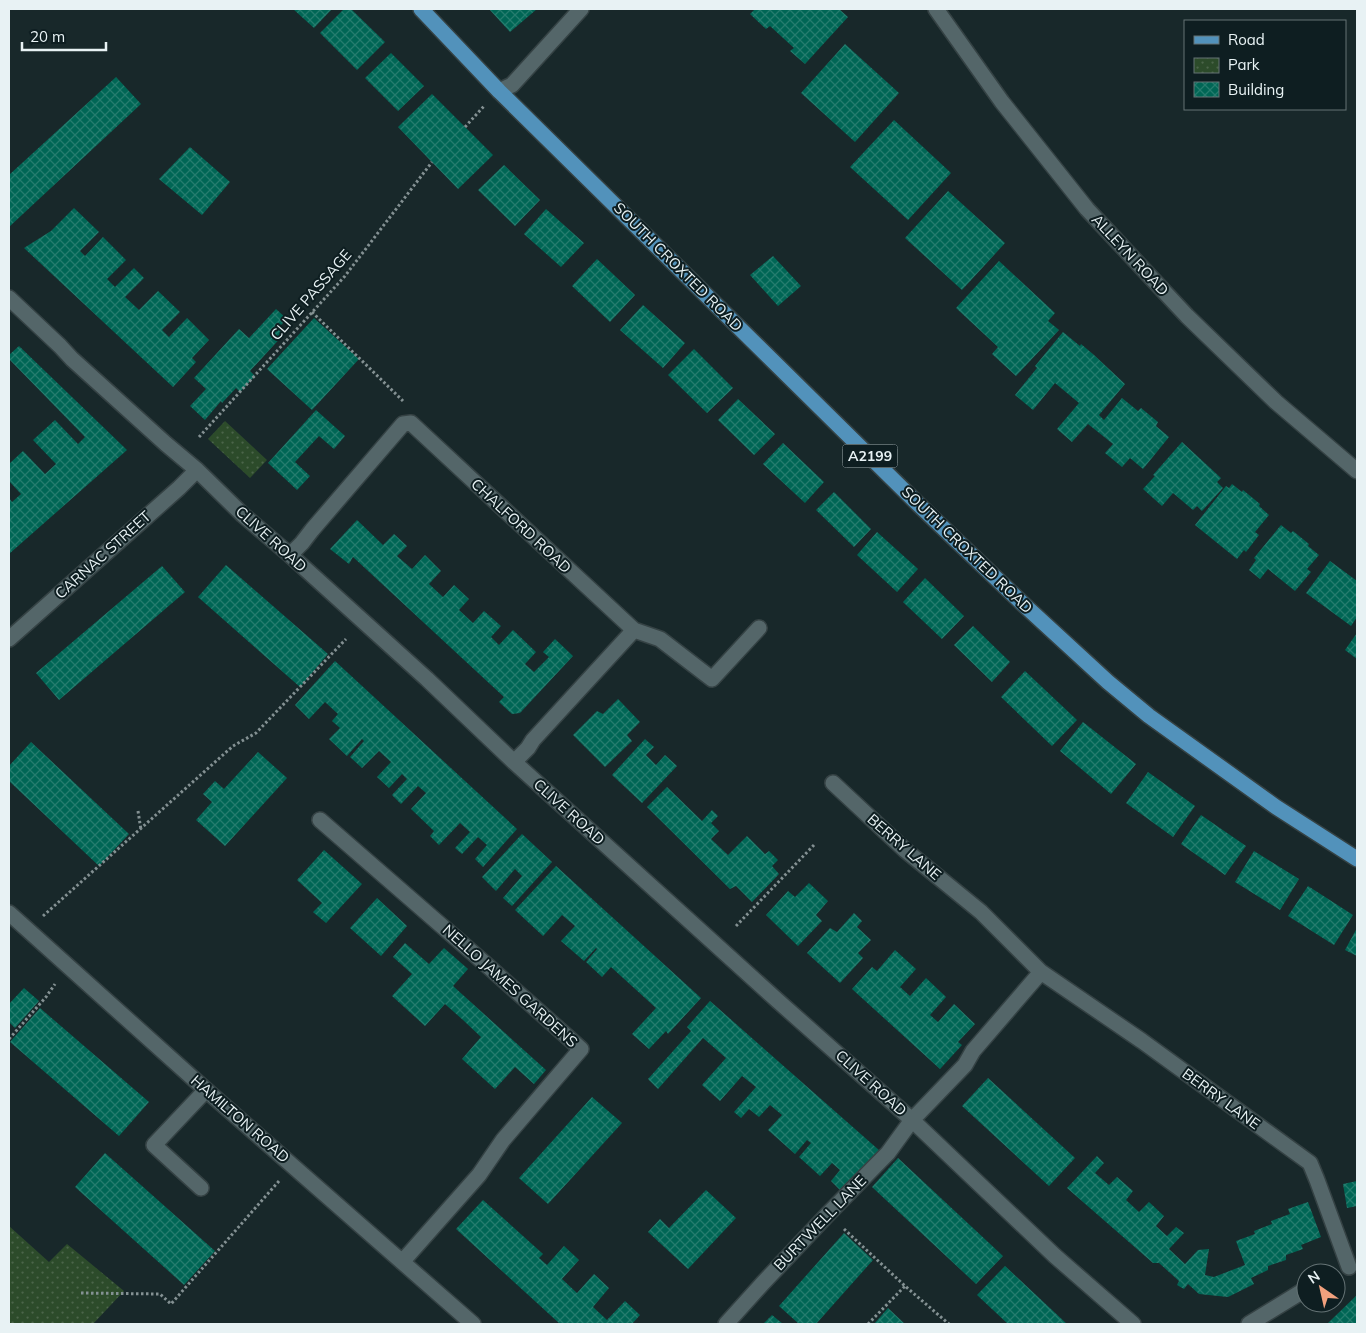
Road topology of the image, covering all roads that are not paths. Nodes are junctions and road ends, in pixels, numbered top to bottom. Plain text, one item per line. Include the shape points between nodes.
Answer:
1 (421, 9) edge
2 (581, 9) edge
3 (936, 9) edge
4 (499, 91) junction
5 (9, 298) edge
6 (197, 470) junction
7 (1357, 471) edge
8 (290, 556) junction
9 (759, 628) dead end
10 (634, 630) junction
11 (9, 639) edge
12 (514, 762) junction
13 (833, 784) dead end
14 (320, 820) dead end
15 (1357, 859) edge
16 (9, 913) edge
17 (1041, 972) junction
18 (206, 1090) junction
19 (912, 1120) junction
20 (201, 1188) dead end
21 (402, 1262) junction
22 (1348, 1269) edge
23 (1296, 1295) edge
24 (473, 1324) edge
25 (726, 1324) edge
26 (1133, 1324) edge
27 (1249, 1324) edge

1 - 4 main road, SOUTH CROXTED ROAD / A2199
2 - 4 street via 512,85
3 - 7 street, ALLEYN ROAD via 1002,102 1087,209 1187,316 1269,396
4 - 15 main road, SOUTH CROXTED ROAD / A2199 via 919,505 1108,682 1149,716 1268,802
5 - 6 street, CLIVE ROAD
6 - 8 street, CLIVE ROAD
6 - 11 street, CARNAC STREET
8 - 10 street, CHALFORD ROAD via 403,424 412,423
8 - 12 street, CLIVE ROAD
9 - 10 street via 712,679 660,638
10 - 12 street
12 - 19 street, CLIVE ROAD
13 - 17 street, BERRY LANE via 905,850 981,912
14 - 21 street, NELLO JAMES GARDENS via 581,1049 503,1140 479,1175
16 - 18 street, HAMILTON ROAD
17 - 19 street via 965,1065
17 - 22 street, BERRY LANE via 1310,1163
18 - 20 street via 154,1145
18 - 21 street, HAMILTON ROAD
19 - 25 street, BURTWELL LANE via 888,1153
19 - 26 street, CLIVE ROAD via 1055,1256
21 - 24 street, HAMILTON ROAD
23 - 27 street

